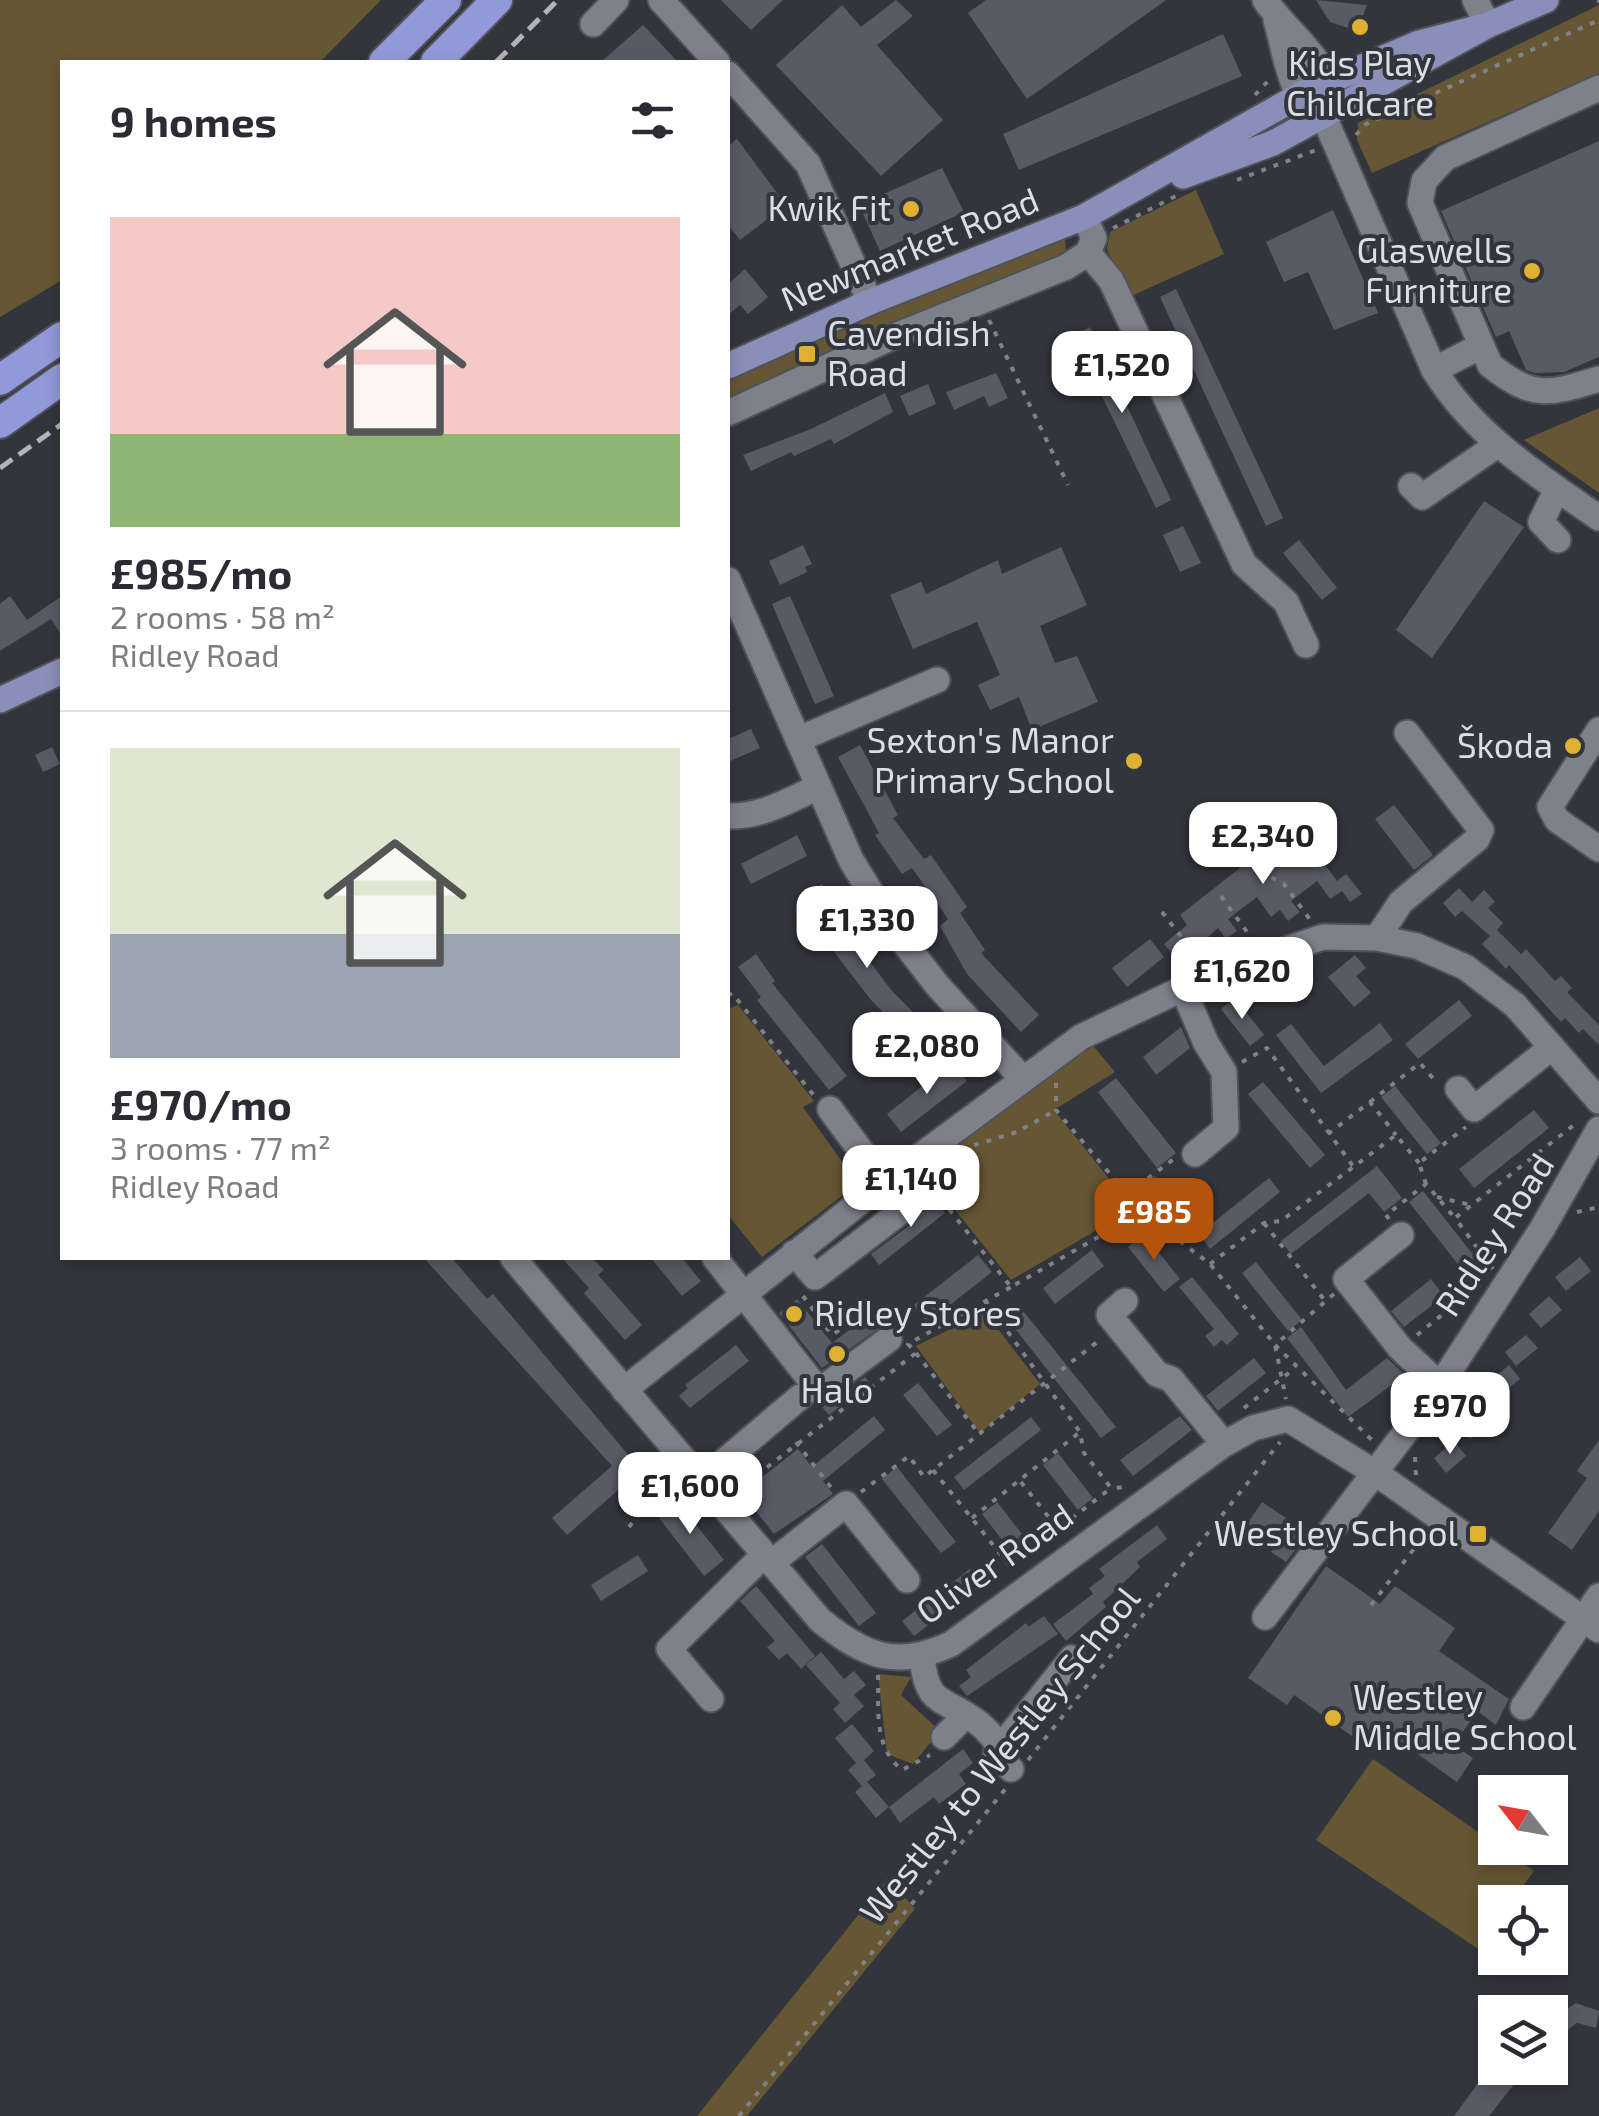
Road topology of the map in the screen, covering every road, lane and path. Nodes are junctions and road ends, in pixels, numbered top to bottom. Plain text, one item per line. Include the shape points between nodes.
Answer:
1 (446, 0) edge
2 (497, 0) edge
3 (616, 0) edge
4 (661, 0) edge
5 (1476, 0) edge
6 (1546, 0) edge
7 (1270, 8) edge
8 (593, 24) dead end
9 (1488, 25) junction
10 (386, 60) edge
11 (438, 60) edge
12 (715, 60) edge
13 (730, 76) edge
14 (1328, 82) junction
15 (1599, 88) edge
16 (1298, 97) junction
17 (1324, 118) junction
18 (1119, 199) junction
19 (1084, 216) junction
20 (1088, 253) junction
21 (870, 302) junction
22 (980, 302) junction
23 (60, 338) edge
24 (1479, 347) junction
25 (730, 365) edge
26 (1434, 370) junction
27 (1599, 379) edge
28 (0, 380) edge
29 (60, 381) edge
30 (730, 412) edge
31 (0, 424) edge
32 (1496, 445) junction
33 (1068, 485) dead end
34 (1411, 486) dead end
35 (1556, 489) junction
36 (1599, 518) edge
37 (1558, 540) dead end
38 (730, 585) edge
39 (1306, 645) dead end
40 (60, 672) edge
41 (937, 680) dead end
42 (0, 700) edge
43 (1599, 730) edge
44 (1407, 733) dead end
45 (798, 740) junction
46 (818, 787) junction
47 (730, 816) edge
48 (1599, 849) edge
49 (1260, 871) dead end
50 (1222, 896) dead end
51 (1162, 912) dead end
52 (1322, 937) junction
53 (1377, 938) junction
54 (1263, 956) junction
55 (1211, 975) junction
56 (1183, 989) junction
57 (730, 994) edge
58 (1552, 1047) junction
59 (1224, 1072) junction
60 (1022, 1077) junction
61 (1466, 1099) junction
62 (1370, 1102) junction
63 (830, 1109) joint
64 (1056, 1110) dead end
65 (1594, 1116) edge
66 (1328, 1134) junction
67 (1396, 1135) junction
68 (1196, 1154) joint
69 (914, 1162) junction
70 (1420, 1163) junction
71 (1354, 1168) junction
72 (885, 1182) junction
73 (1426, 1184) junction
74 (1127, 1194) junction
75 (1437, 1197) junction
76 (1577, 1202) dead end
77 (1472, 1205) junction
78 (1599, 1207) edge
79 (1142, 1212) junction
80 (1455, 1218) junction
81 (1264, 1223) junction
82 (1401, 1235) joint
83 (786, 1259) junction
84 (515, 1260) edge
85 (716, 1260) edge
86 (1210, 1264) junction
87 (1346, 1279) junction
88 (1011, 1287) junction
89 (740, 1296) junction
90 (985, 1300) junction
91 (1326, 1303) junction
92 (1121, 1313) joint
93 (894, 1333) junction
94 (1275, 1345) junction
95 (1400, 1348) junction
96 (916, 1353) junction
97 (1440, 1385) junction
98 (1045, 1386) junction
99 (624, 1390) junction
100 (800, 1397) dead end
101 (1288, 1420) junction
102 (1080, 1432) junction
103 (980, 1435) junction
104 (796, 1442) junction
105 (1224, 1444) junction
106 (683, 1460) junction
107 (1394, 1460) junction
108 (933, 1470) junction
109 (701, 1480) junction
110 (1020, 1480) junction
111 (1416, 1481) dead end
112 (1111, 1488) junction
113 (1149, 1496) junction
114 (721, 1504) junction
115 (846, 1504) junction
116 (972, 1518) junction
117 (629, 1527) dead end
118 (1058, 1530) junction
119 (1427, 1532) dead end
120 (768, 1559) junction
121 (1018, 1577) junction
122 (907, 1580) dead end
123 (1599, 1596) edge
124 (1370, 1605) dead end
125 (1265, 1617) dead end
126 (1591, 1624) edge
127 (879, 1656) junction
128 (922, 1657) junction
129 (1072, 1658) dead end
130 (711, 1699) dead end
131 (1522, 1707) dead end
132 (966, 1715) junction
133 (944, 1737) joint
134 (740, 2116) edge

1 - 10 highway
2 - 11 highway
3 - 8 street
4 - 12 street
5 - 9 street
6 - 9 main road, Newmarket Road
7 - 14 street
7 - 16 street
9 - 14 main road, Newmarket Road via 1419,43
9 - 17 main road, Newmarket Road
13 - 21 street via 808,164
14 - 16 main road, Newmarket Road
14 - 17 street via 1332,97
15 - 24 street via 1445,158 1424,181 1420,202
16 - 17 street
16 - 18 main road, Newmarket Road
17 - 18 main road, Newmarket Road
17 - 26 street
18 - 19 main road, Newmarket Road
19 - 20 street via 1094,238
19 - 21 main road, Newmarket Road
20 - 22 street
20 - 39 street via 1111,280 1244,564 1286,602
21 - 25 main road, Newmarket Road
22 - 30 street
22 - 33 path
23 - 28 highway
24 - 26 street
24 - 27 street via 1512,382 1547,395
26 - 32 street via 1456,405
29 - 31 highway
32 - 34 street via 1422,497
32 - 35 street
35 - 36 street
35 - 37 street via 1541,522
38 - 45 street
40 - 42 main road
41 - 45 street
43 - 48 street via 1550,807 1556,820
44 - 53 street via 1481,830 1400,902
45 - 46 street
46 - 47 street via 770,810
46 - 60 street via 892,927
49 - 52 path via 1284,884
50 - 54 path
51 - 55 path
52 - 53 street
52 - 54 street
53 - 58 street via 1465,967 1515,1006
54 - 55 street
55 - 56 street
56 - 59 street
56 - 60 street via 1081,1036
57 - 63 path
58 - 61 street
58 - 65 street
59 - 66 path via 1267,1048
59 - 68 street via 1226,1128
60 - 69 street
61 - 62 path via 1447,1096 1420,1063
61 - 70 path via 1467,1126
62 - 66 path
62 - 67 path
63 - 72 street
64 - 74 path
65 - 77 path
65 - 97 street, Ridley Road
66 - 71 path
67 - 70 path
67 - 71 path
68 - 74 path via 1181,1153
69 - 72 street
69 - 88 path
70 - 73 path
71 - 81 path via 1281,1221
72 - 83 street
73 - 75 path
73 - 82 path via 1386,1215
74 - 79 path
75 - 77 path
75 - 80 path
76 - 78 path via 1568,1214
77 - 80 path
79 - 86 path
79 - 88 path
80 - 95 path via 1495,1272
81 - 86 path
81 - 91 path
82 - 87 street
83 - 89 street
83 - 93 path via 832,1334 873,1306
84 - 99 street
85 - 89 street
86 - 94 path
87 - 91 path
87 - 95 street
88 - 90 path
89 - 93 street via 819,1391
89 - 99 street
90 - 93 path
90 - 98 path
91 - 94 path
92 - 98 path
92 - 105 street via 1157,1374 1171,1378
93 - 96 path
94 - 101 path
94 - 107 path
95 - 97 street
96 - 103 path
96 - 104 path
97 - 107 street, Ridley Road
98 - 102 path
98 - 103 path
99 - 106 street
100 - 109 street
101 - 105 street, Oliver Road
101 - 107 street
101 - 134 path, Westley to Westley School via 1280,1444
102 - 110 path
102 - 112 path via 1084,1453
103 - 108 path
104 - 114 path
104 - 115 path
105 - 113 street, Oliver Road
106 - 109 street
106 - 117 path
107 - 111 path
107 - 125 street, Ridley Road
107 - 126 street
108 - 115 path via 924,1477 908,1456
108 - 116 path
109 - 114 street
110 - 116 path
110 - 118 path
112 - 113 path via 1141,1486
112 - 118 path
113 - 121 street, Oliver Road
114 - 120 street
115 - 120 street
115 - 122 street
116 - 121 path
118 - 121 path
119 - 124 path
120 - 127 street via 820,1620
120 - 130 street via 669,1649
121 - 128 street, Oliver Road via 951,1644
123 - 126 street
126 - 131 street
127 - 128 street, Oliver Road
127 - 133 path via 885,1756 902,1770 936,1750
128 - 132 street via 935,1700
129 - 132 street via 1006,1758
132 - 133 street

